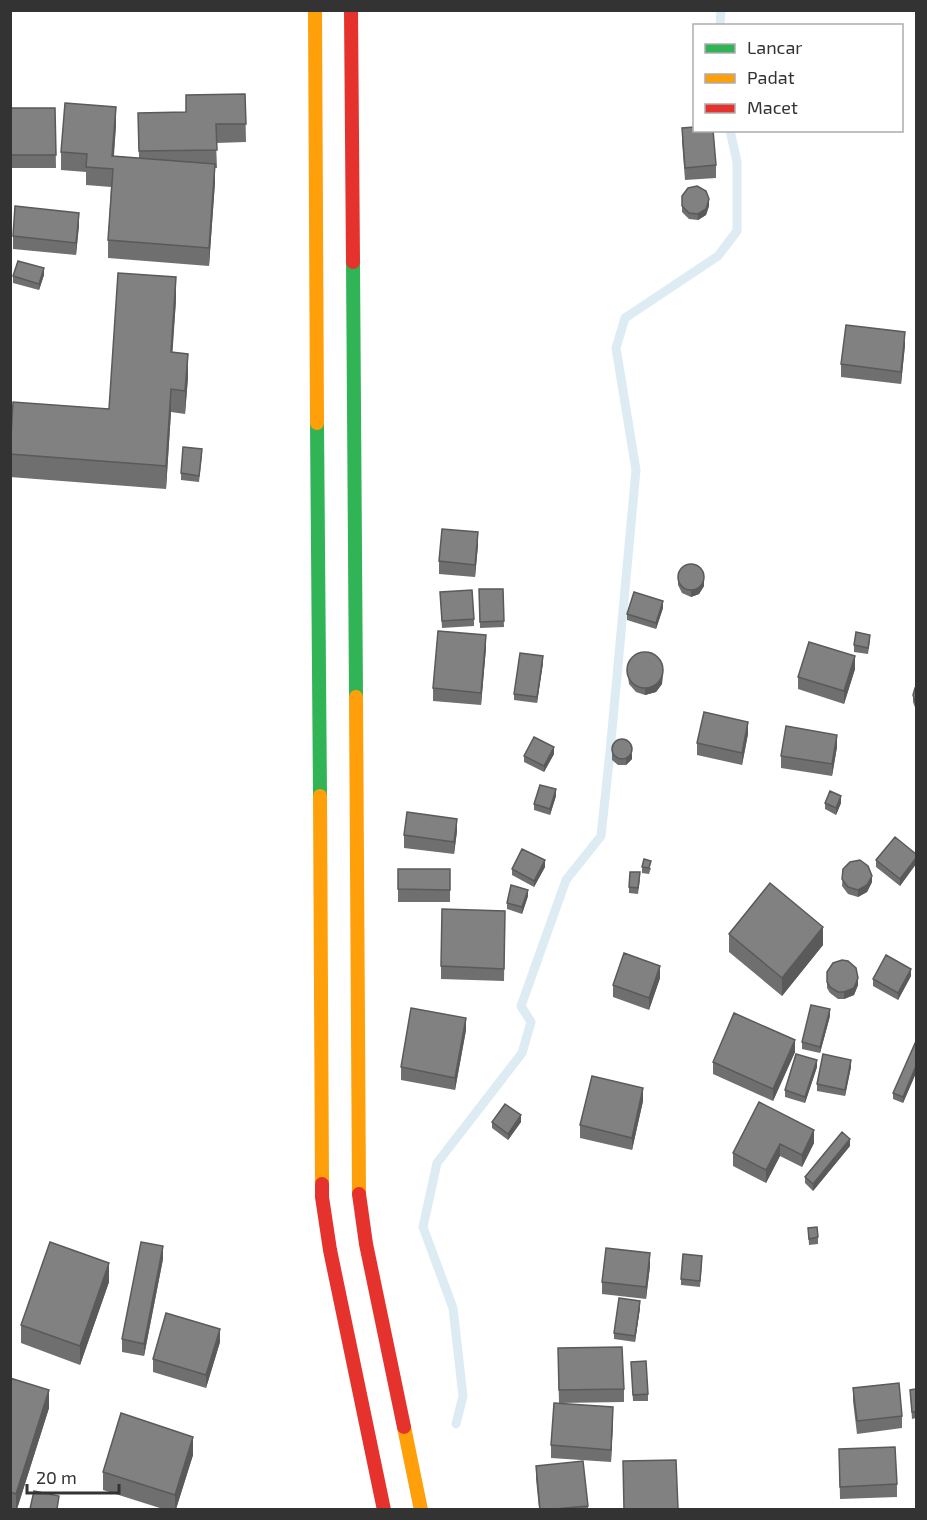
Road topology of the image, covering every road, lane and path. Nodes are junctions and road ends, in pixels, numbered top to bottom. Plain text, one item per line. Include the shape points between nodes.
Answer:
1 (315, 10) edge
2 (351, 10) edge
3 (333, 59) junction
4 (401, 1461) junction
5 (376, 1476) junction
6 (384, 1509) edge
7 (422, 1509) edge

1 - 3 highway
2 - 3 highway
3 - 4 highway via 359,1194
3 - 5 highway via 322,1197
4 - 5 highway
4 - 7 highway
5 - 6 highway

